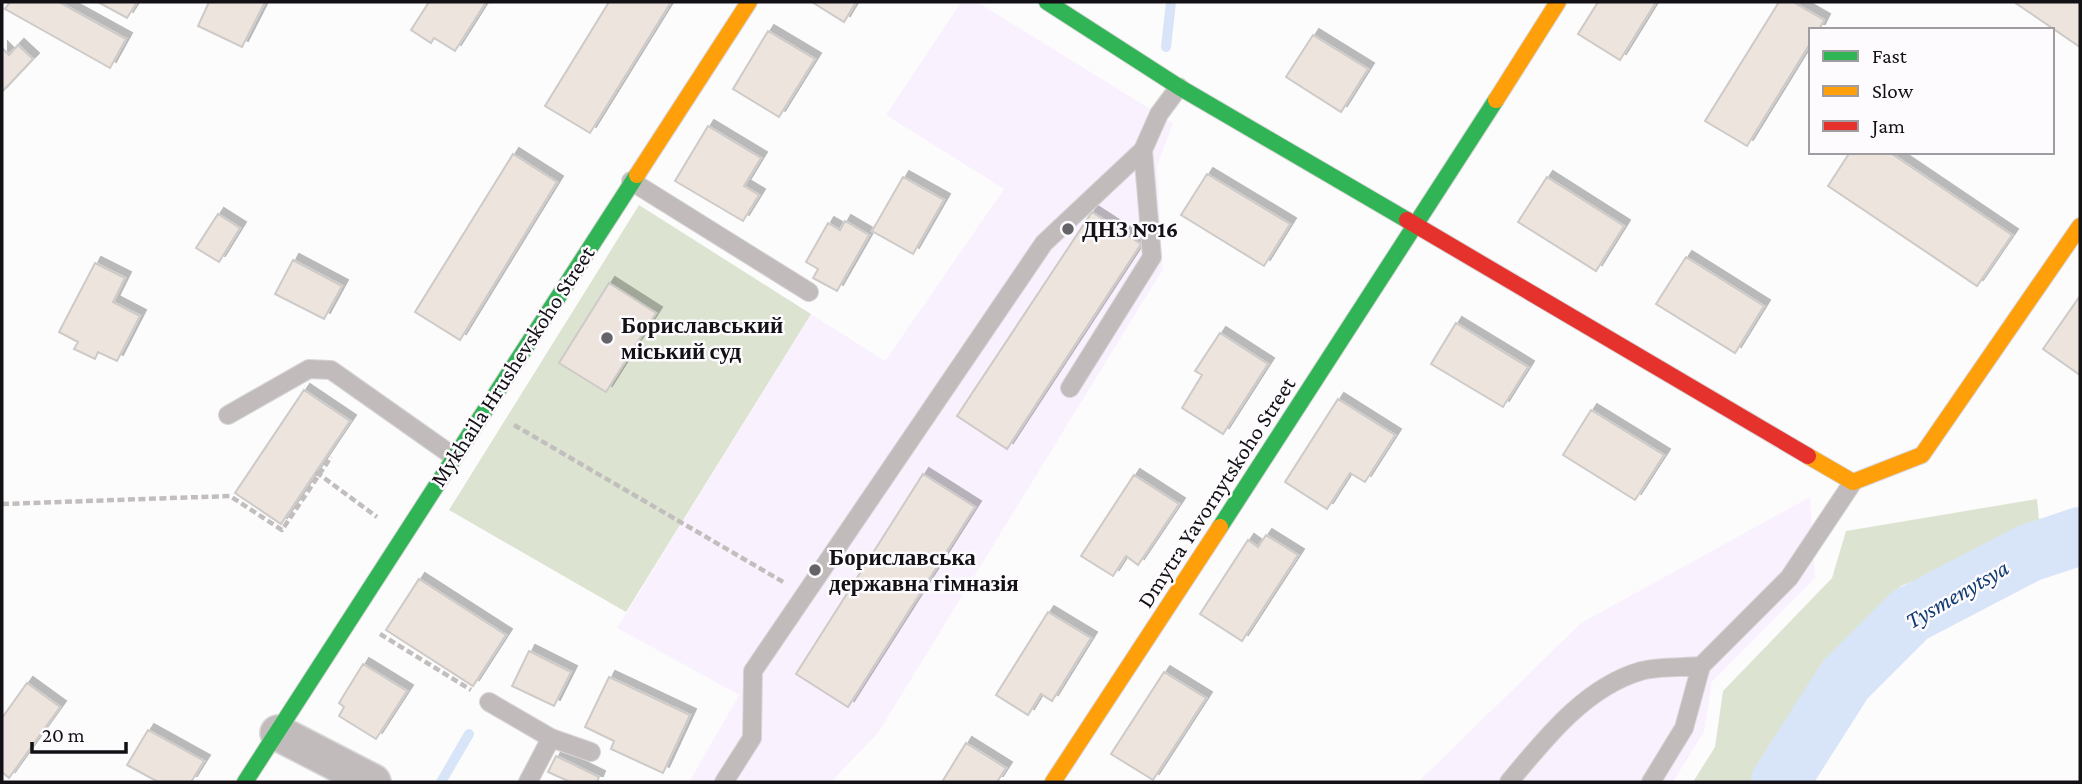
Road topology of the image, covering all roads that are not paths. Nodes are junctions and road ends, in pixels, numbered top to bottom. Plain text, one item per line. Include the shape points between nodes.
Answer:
1 (749, 2) edge
2 (1047, 2) edge
3 (1559, 2) edge
4 (1178, 87) junction
5 (1143, 150) junction
6 (631, 181) junction
7 (2080, 226) edge
8 (1416, 227) junction
9 (809, 292) dead end
10 (1070, 388) dead end
11 (228, 415) dead end
12 (453, 456) junction
13 (1853, 482) junction
14 (1701, 666) junction
15 (489, 702) road end
16 (278, 733) junction
17 (551, 738) junction
18 (591, 751) dead end
19 (245, 782) edge
20 (373, 782) edge
21 (528, 782) edge
22 (724, 782) edge
23 (1053, 782) edge
24 (1509, 782) edge
25 (1651, 782) edge

1 - 6 street, Mykhaila Hrushevskoho Street
2 - 4 street
3 - 8 street, Dmytra Yavornytskoho Street
4 - 5 lane
4 - 8 street
5 - 10 lane via 1152,257
5 - 22 lane via 1044,243 804,594 753,671 752,738
6 - 9 lane
6 - 12 street, Mykhaila Hrushevskoho Street
7 - 13 street via 1922,455
8 - 13 street
8 - 23 street, Dmytra Yavornytskoho Street
11 - 12 lane via 309,369 331,370
12 - 16 street, Mykhaila Hrushevskoho Street
13 - 14 lane via 1789,578
14 - 24 lane via 1641,671 1597,692 1545,738
14 - 25 lane via 1684,728
15 - 17 lane
16 - 19 street, Mykhaila Hrushevskoho Street
16 - 20 street
17 - 18 lane
17 - 21 lane

